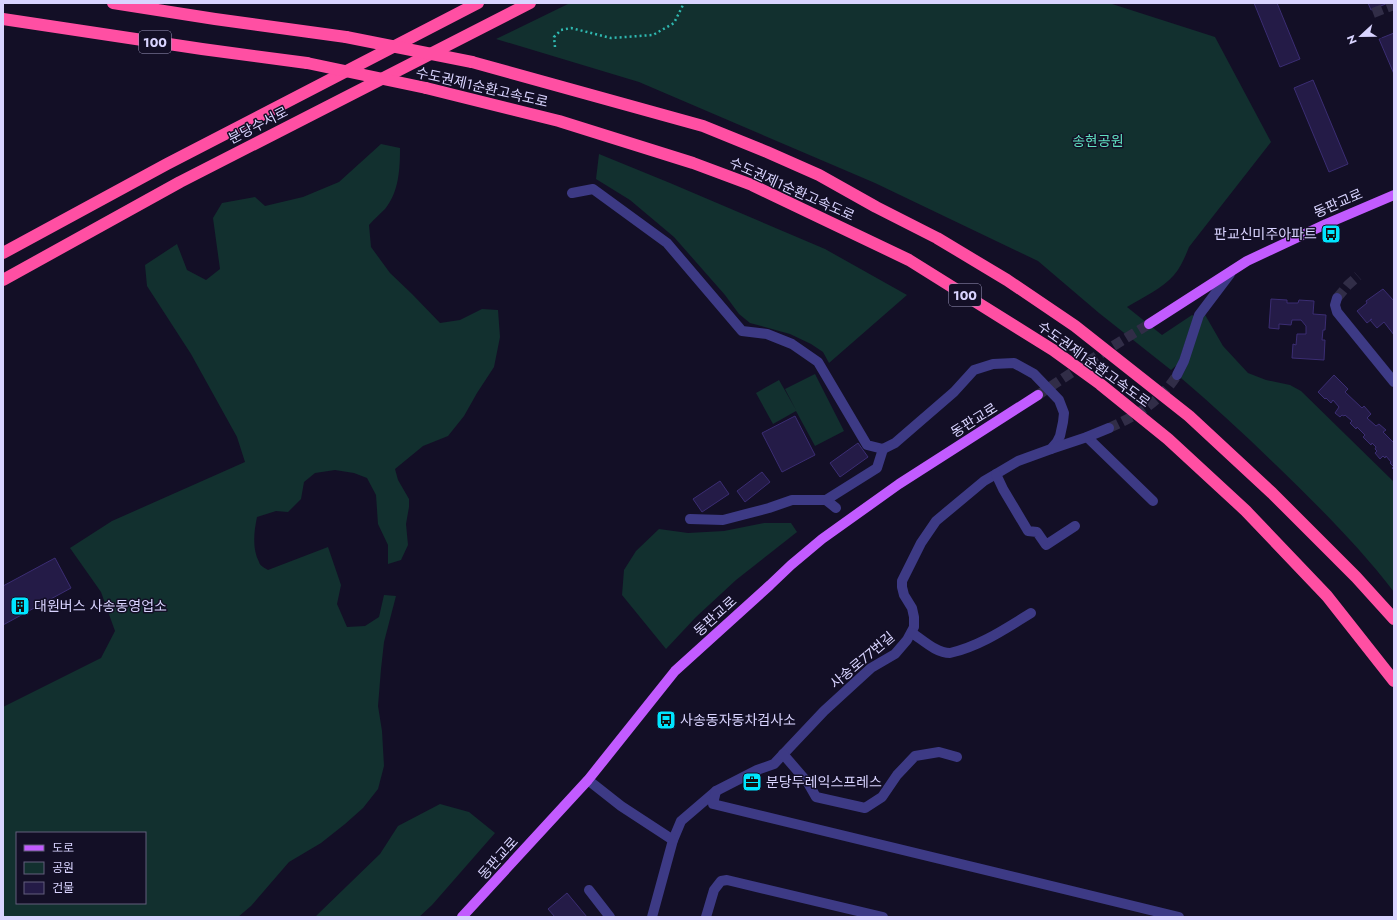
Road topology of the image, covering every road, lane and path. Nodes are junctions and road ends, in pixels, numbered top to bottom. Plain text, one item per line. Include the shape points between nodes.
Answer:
1 (114, 3) edge
2 (478, 3) edge
3 (530, 3) edge
4 (684, 3) edge
5 (3, 19) edge
6 (555, 47) dead end
7 (572, 193) dead end
8 (1394, 195) edge
9 (3, 253) edge
10 (1247, 261) junction
11 (3, 280) edge
12 (1337, 298) dead end
13 (1149, 324) tunnel mouth
14 (1178, 375) tunnel mouth
15 (1394, 382) edge
16 (1038, 395) tunnel mouth
17 (1109, 428) tunnel mouth
18 (1087, 437) junction
19 (883, 449) junction
20 (1051, 449) junction
21 (996, 474) junction
22 (826, 500) junction
23 (1153, 501) dead end
24 (836, 508) dead end
25 (690, 519) dead end
26 (1075, 526) dead end
27 (1031, 613) dead end
28 (1394, 619) edge
29 (912, 633) junction
30 (1394, 681) edge
31 (783, 754) junction
32 (957, 757) dead end
33 (588, 780) junction
34 (716, 791) junction
35 (673, 840) junction
36 (589, 890) dead end
37 (462, 917) edge
38 (610, 917) edge
39 (652, 917) edge
40 (706, 917) edge
41 (883, 917) edge
42 (1179, 917) edge

1 - 28 highway, 수도권제1순환고속도로 / 100, bridge via 346,37 472,62 704,126 819,175 937,238 1007,280 1075,326 1189,416 1272,493
2 - 9 highway, 분당수서로 via 174,160
3 - 11 highway, 분당수서로 via 180,182
4 - 6 path via 674,23 653,35 611,38 571,28 561,30 554,37
5 - 30 highway, 수도권제1순환고속도로 / 100, bridge via 307,62 426,88 559,121 693,163 752,185 909,260 1053,350 1100,384 1168,439 1246,511 1327,596
7 - 19 street via 593,189 667,243 742,331 767,334 780,339 818,362 867,445
8 - 10 main road, 동판교로
10 - 13 main road, 동판교로
10 - 14 street via 1224,280 1201,312
12 - 15 street via 1337,312
16 - 33 main road, 동판교로 via 899,484 806,551 675,671
17 - 18 street, 사송로77번길
18 - 20 street, 사송로77번길
18 - 23 street
19 - 20 street via 895,442 948,397 974,370 993,364 1014,363 1034,374 1061,404 1064,418 1058,439
19 - 22 street via 877,468
20 - 21 street, 사송로77번길 via 1018,461
21 - 26 street via 1028,531 1037,532 1046,546
21 - 29 street, 사송로77번길 via 936,521 918,549 902,584 904,595 914,614
22 - 24 street
22 - 25 street via 792,500 723,520
27 - 29 street, 사송로77번길 via 988,639 950,653 938,650
29 - 31 street, 사송로77번길 via 895,654 871,668 824,711
31 - 32 street via 808,783 816,797 865,808 882,797 897,775 915,756 939,752
31 - 34 street, 사송로77번길 via 774,764
33 - 35 street via 621,806
33 - 37 main road, 동판교로
34 - 35 street, 사송로77번길 via 681,821
34 - 42 street via 713,804
35 - 39 street, 사송로77번길
36 - 38 street
40 - 41 street via 714,890 721,881 727,880

